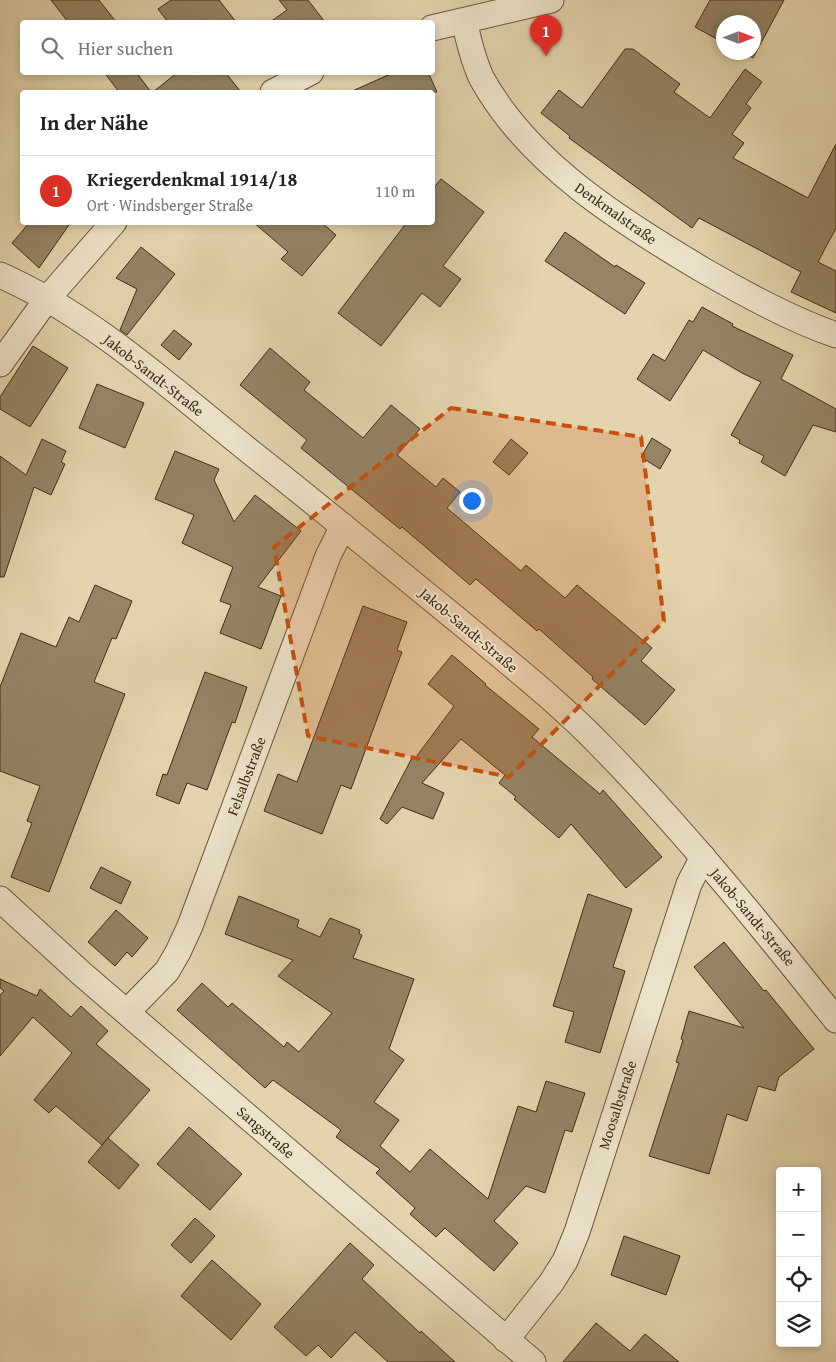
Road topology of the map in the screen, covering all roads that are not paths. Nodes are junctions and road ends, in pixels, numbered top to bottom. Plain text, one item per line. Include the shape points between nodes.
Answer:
1 (551, 0) edge
2 (464, 21) junction
3 (435, 27) edge
4 (305, 75) edge
5 (277, 90) edge
6 (111, 225) edge
7 (0, 275) edge
8 (47, 299) junction
9 (836, 334) edge
10 (0, 364) edge
11 (344, 526) junction
12 (703, 857) junction
13 (0, 899) edge
14 (128, 1012) junction
15 (836, 1020) edge
16 (506, 1340) junction
17 (533, 1362) edge

1 - 2 street
2 - 3 street
2 - 9 street, Denkmalstraße via 472,54 495,99 520,131 577,186 640,232 725,282 783,313
4 - 5 street
6 - 8 street
7 - 8 street, Jakob-Sandt-Straße
8 - 10 street
8 - 11 street, Jakob-Sandt-Straße via 95,329
11 - 12 street, Jakob-Sandt-Straße via 568,714
11 - 14 street, Felsalbstraße via 328,556 190,926 167,971
12 - 15 street, Jakob-Sandt-Straße
12 - 16 street, Moosalbstraße via 689,884 577,1232 551,1283
13 - 14 street, Sangstraße
14 - 16 street, Sangstraße
16 - 17 street, Sangstraße

